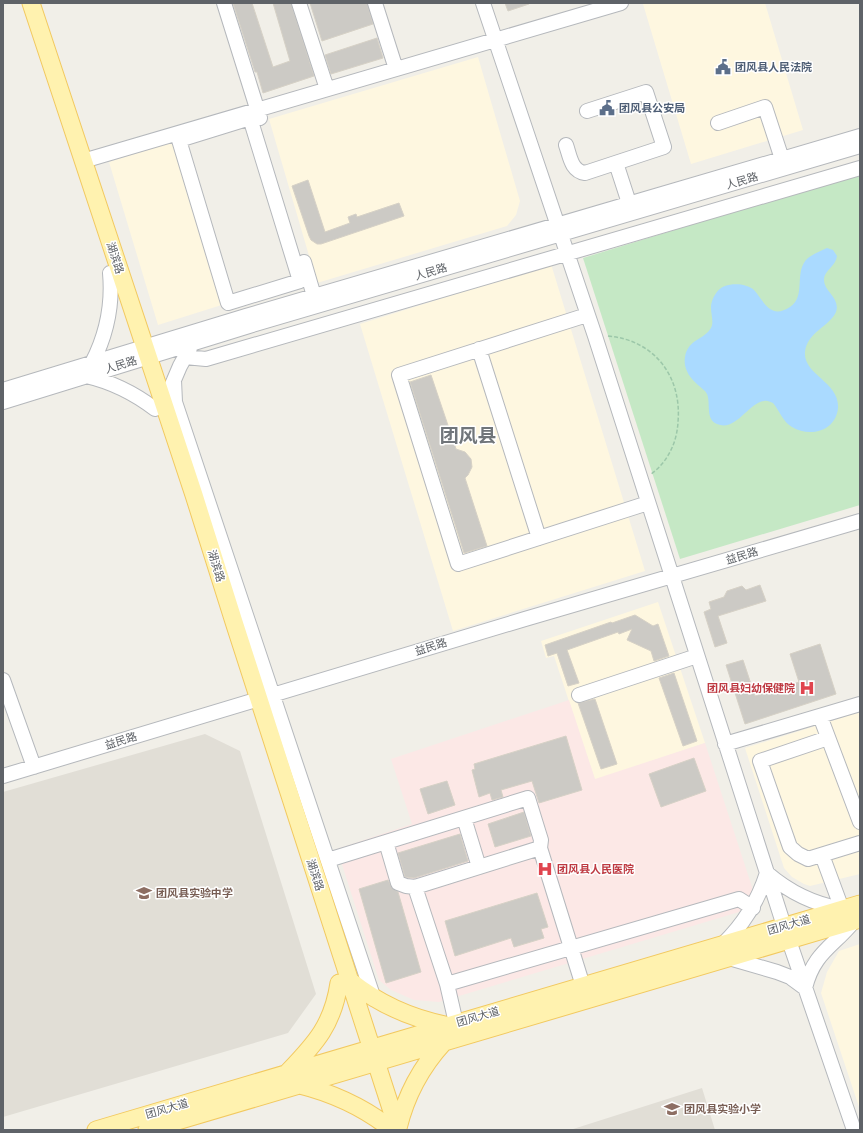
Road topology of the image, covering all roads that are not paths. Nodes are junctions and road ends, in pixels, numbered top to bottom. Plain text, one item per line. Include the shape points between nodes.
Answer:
1 (20, 3) edge
2 (31, 3) edge
3 (224, 3) edge
4 (299, 3) edge
5 (375, 3) edge
6 (483, 3) edge
7 (620, 3) edge
8 (496, 40) junction
9 (396, 69) junction
10 (327, 89) junction
11 (258, 110) junction
12 (587, 111) dead end
13 (718, 123) dead end
14 (860, 136) edge
15 (566, 145) dead end
16 (860, 146) edge
17 (782, 159) junction
18 (83, 161) junction
19 (616, 163) junction
20 (860, 168) edge
21 (629, 203) junction
22 (559, 229) junction
23 (567, 254) junction
24 (110, 273) junction
25 (314, 296) junction
26 (228, 303) joint
27 (587, 315) junction
28 (194, 343) junction
29 (479, 349) junction
30 (142, 353) junction
31 (185, 356) junction
32 (92, 363) junction
33 (86, 376) junction
34 (174, 380) junction
35 (3, 390) edge
36 (3, 402) edge
37 (160, 408) junction
38 (648, 503) junction
39 (860, 521) edge
40 (539, 538) junction
41 (672, 576) junction
42 (697, 656) junction
43 (3, 680) edge
44 (579, 695) dead end
45 (260, 699) junction
46 (860, 704) edge
47 (8, 713) edge
48 (820, 716) junction
49 (828, 738) junction
50 (725, 744) junction
51 (34, 767) junction
52 (3, 776) edge
53 (464, 818) junction
54 (860, 822) edge
55 (386, 842) junction
56 (860, 844) edge
57 (540, 848) junction
58 (822, 855) junction
59 (328, 860) junction
60 (479, 867) junction
61 (767, 873) junction
62 (415, 886) junction
63 (860, 904) edge
64 (753, 908) junction
65 (842, 909) junction
66 (857, 920) edge
67 (786, 933) junction
68 (571, 948) junction
69 (726, 951) junction
70 (345, 982) junction
71 (447, 984) junction
72 (583, 986) junction
73 (805, 988) junction
74 (374, 999) junction
75 (449, 1030) junction
76 (369, 1057) junction
77 (286, 1074) junction
78 (300, 1085) junction
79 (392, 1128) edge
80 (96, 1130) edge
81 (146, 1130) edge
82 (854, 1130) edge

1 - 24 main road, 湖滨路
2 - 18 main road, 湖滨路
3 - 11 street
4 - 10 street
5 - 9 street
6 - 8 street
7 - 8 street
8 - 9 street
8 - 22 street
9 - 10 street
10 - 11 street
11 - 18 street
11 - 25 street
12 - 19 street via 646,92 664,148
13 - 17 street via 765,107
14 - 17 street, 人民路
15 - 19 street via 574,167 582,173
16 - 22 street, 人民路
17 - 21 street, 人民路
18 - 30 main road, 湖滨路
19 - 21 street
20 - 23 street
21 - 22 street, 人民路
22 - 23 street
22 - 25 street, 人民路
22 - 28 street, 人民路
23 - 27 street
23 - 31 street via 206,359
24 - 30 main road, 湖滨路
24 - 32 street via 108,321 102,343
25 - 30 street, 人民路
26 - 26 street via 179,140 250,118 300,281
27 - 29 street
27 - 38 street
28 - 30 street, 人民路
28 - 31 street
29 - 40 street
29 - 40 street via 399,375 458,564
30 - 32 street, 人民路
30 - 33 street, 人民路
30 - 37 main road, 湖滨路
31 - 34 street
32 - 35 street, 人民路
33 - 36 street, 人民路
33 - 37 street via 110,383
34 - 37 street
34 - 45 street via 175,402
37 - 45 main road, 湖滨路
38 - 40 street
38 - 41 street
39 - 41 street, 益民路
41 - 42 street
41 - 45 street, 益民路
42 - 44 street
42 - 50 street
43 - 47 street
45 - 51 street, 益民路
45 - 59 street
45 - 70 main road, 湖滨路
46 - 48 street
47 - 51 street
48 - 49 street
48 - 50 street
49 - 54 street
49 - 58 street via 760,761 790,847 808,859
50 - 61 street
51 - 52 street, 益民路
53 - 55 street
53 - 57 street via 528,798 541,840
53 - 60 street
55 - 59 street
55 - 62 street via 398,882 406,886
56 - 58 street
57 - 60 street
57 - 68 street
58 - 65 street
59 - 74 street
60 - 62 street
61 - 64 street
61 - 65 street via 805,899
61 - 67 street
62 - 71 street
63 - 65 main road, 团风大道
64 - 68 street via 739,899
64 - 69 street
65 - 67 main road, 团风大道
66 - 67 main road, 团风大道
66 - 73 street via 816,960
67 - 69 main road, 团风大道
67 - 73 street
68 - 71 street
68 - 72 street
69 - 72 main road, 团风大道
69 - 73 street via 790,977
69 - 75 main road, 团风大道
70 - 74 main road
70 - 76 main road, 湖滨路
70 - 77 main road via 327,1025 311,1048
71 - 75 street
72 - 75 main road, 团风大道
73 - 82 street
74 - 75 main road via 401,1013
75 - 76 main road, 团风大道
75 - 79 main road via 415,1082
76 - 77 main road, 团风大道
76 - 78 main road, 团风大道
76 - 79 main road, 湖滨路
77 - 80 main road, 团风大道
78 - 79 main road via 344,1099
78 - 81 main road, 团风大道

